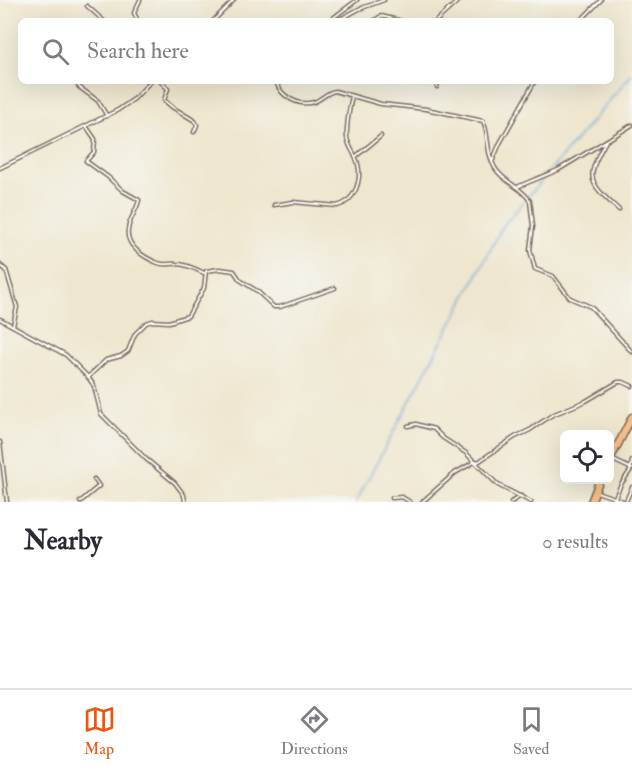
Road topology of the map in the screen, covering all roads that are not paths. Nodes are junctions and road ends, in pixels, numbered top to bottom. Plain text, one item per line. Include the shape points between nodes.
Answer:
1 (140, 0) edge
2 (234, 0) edge
3 (357, 0) edge
4 (384, 0) edge
5 (459, 0) edge
6 (601, 0) edge
7 (87, 6) dead end
8 (102, 18) edge
9 (136, 18) edge
10 (216, 18) edge
11 (333, 18) edge
12 (343, 18) edge
13 (439, 18) edge
14 (583, 18) edge
15 (77, 84) edge
16 (148, 84) edge
17 (163, 84) edge
18 (278, 84) edge
19 (438, 84) edge
20 (533, 84) edge
21 (437, 87) dead end
22 (352, 96) junction
23 (107, 116) junction
24 (632, 125) edge
25 (86, 126) junction
26 (194, 132) dead end
27 (381, 136) dead end
28 (607, 139) junction
29 (355, 157) junction
30 (492, 162) junction
31 (0, 168) edge
32 (517, 187) junction
33 (274, 205) dead end
34 (619, 210) dead end
35 (0, 265) edge
36 (204, 273) junction
37 (335, 288) dead end
38 (0, 319) edge
39 (13, 326) junction
40 (632, 352) edge
41 (88, 377) junction
42 (632, 386) edge
43 (632, 417) edge
44 (408, 426) dead end
45 (0, 442) edge
46 (614, 451) edge
47 (1, 458) edge
48 (476, 461) junction
49 (614, 461) edge
50 (632, 461) edge
51 (631, 468) edge
52 (94, 479) dead end
53 (598, 484) edge
54 (632, 487) edge
55 (595, 491) junction
56 (521, 496) junction
57 (615, 497) junction
58 (392, 498) dead end
59 (428, 500) edge
60 (7, 502) edge
61 (80, 502) edge
62 (186, 502) edge
63 (410, 502) edge
64 (422, 502) edge
65 (511, 502) edge
66 (531, 502) edge
67 (591, 502) edge
68 (614, 502) edge
69 (626, 502) edge

1 - 9 street via 134,13
2 - 10 street
3 - 11 street
4 - 12 street
5 - 13 street
6 - 14 street
7 - 8 street
15 - 23 street via 98,101
16 - 23 street via 127,105
17 - 26 street via 168,89 164,99 195,121
18 - 22 street via 283,94 299,102 316,102 332,91
19 - 21 street
20 - 30 street
22 - 29 street via 347,132
22 - 30 street via 483,121
23 - 25 street
24 - 28 street
25 - 31 street
25 - 36 street via 95,139 94,152 86,161 139,200 128,230 134,248 158,263 179,264
27 - 29 street
28 - 32 street via 561,168
28 - 34 street via 596,159 592,182
29 - 33 street via 359,166 357,190 344,204
30 - 32 street
32 - 40 street via 532,206 530,250 536,269 554,276 570,298 591,307
35 - 39 street via 6,270 16,307
36 - 37 street via 216,269 234,271 274,307
36 - 41 street via 204,288 188,316 146,323 135,334 128,351 106,360
38 - 39 street
39 - 41 street via 66,355
41 - 62 street via 101,414 175,483
42 - 48 street via 618,382
43 - 46 highway
44 - 48 street via 432,428
45 - 47 street
47 - 60 street
48 - 56 street via 495,482
48 - 59 street via 455,473
49 - 51 street
50 - 51 street
51 - 57 street
52 - 61 street via 98,486
53 - 55 highway
54 - 69 street
55 - 57 street
55 - 67 highway
56 - 65 street
56 - 66 street
57 - 68 street
57 - 69 street
58 - 63 street
59 - 64 street

